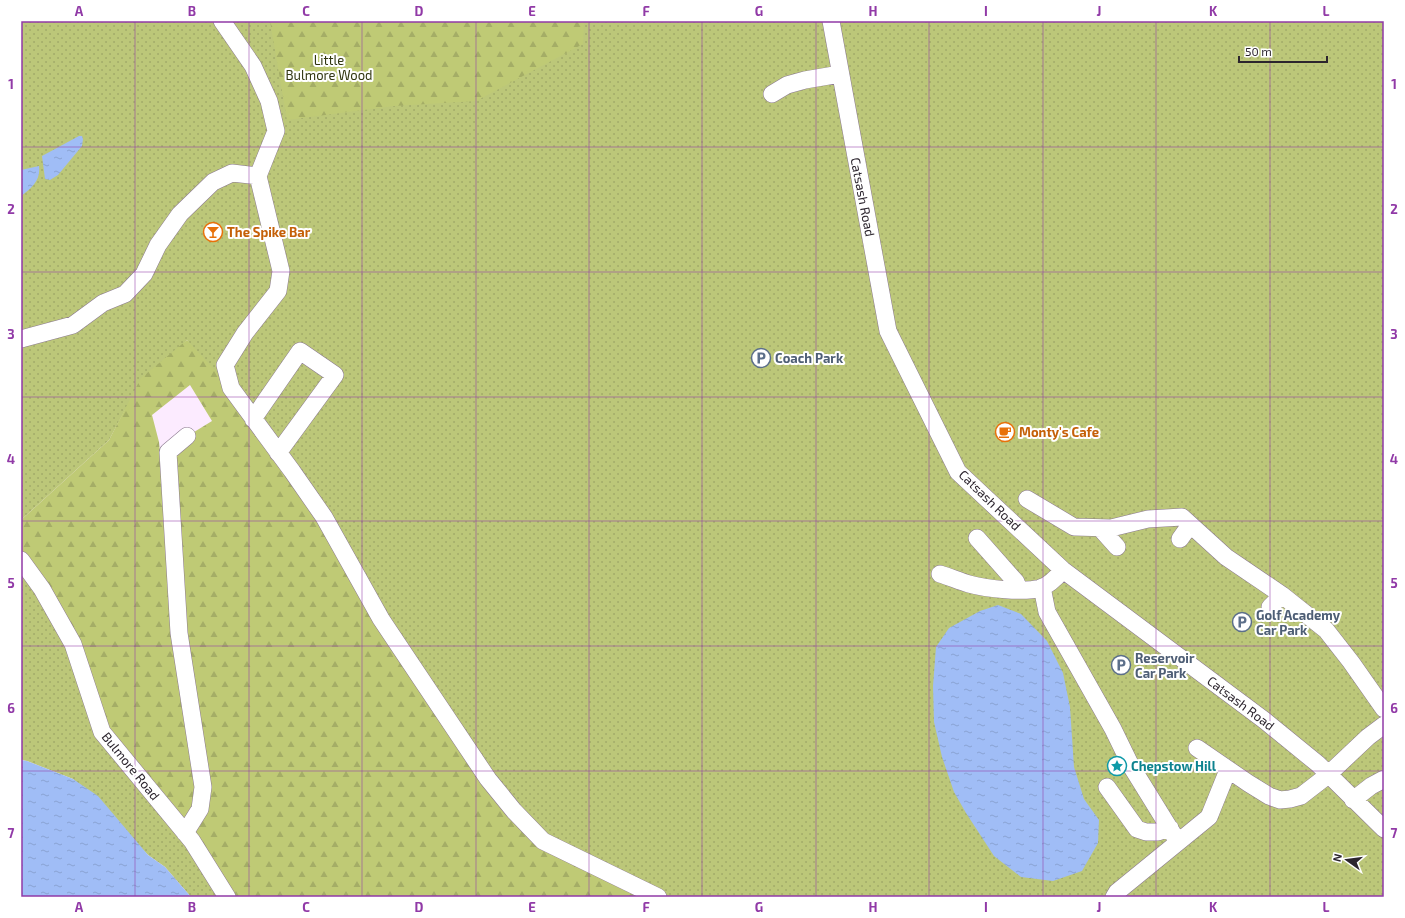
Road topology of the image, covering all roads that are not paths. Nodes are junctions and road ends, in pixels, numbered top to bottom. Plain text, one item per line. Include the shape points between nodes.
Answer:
1 (222, 21) edge
2 (831, 21) edge
3 (840, 74) junction
4 (772, 94) dead end
5 (258, 176) junction
6 (21, 339) edge
7 (253, 419) junction
8 (187, 436) dead end
9 (278, 453) junction
10 (1027, 499) dead end
11 (1190, 525) junction
12 (1100, 528) junction
13 (977, 538) dead end
14 (1180, 539) dead end
15 (1117, 547) dead end
16 (21, 560) edge
17 (1063, 570) junction
18 (940, 574) dead end
19 (1042, 587) junction
20 (1019, 590) junction
21 (1384, 709) edge
22 (1384, 726) edge
23 (1197, 748) dead end
24 (1228, 770) junction
25 (1384, 779) edge
26 (1107, 787) dead end
27 (1354, 800) junction
28 (1384, 829) edge
29 (185, 833) junction
30 (1174, 835) junction
31 (227, 897) edge
32 (658, 897) edge
33 (1114, 897) edge

1 - 5 street via 253,66 269,101 276,131
2 - 3 street, Catsash Road
3 - 4 street via 787,85
3 - 17 street, Catsash Road via 888,331 958,472
5 - 6 street via 232,173 213,182 180,214 158,245 144,274 125,294 103,303 73,325
5 - 7 street via 281,271 278,291 245,333 225,365 231,388
7 - 9 street
7 - 9 street via 300,351 335,375
8 - 29 street via 168,452 179,633 203,787 200,809
9 - 32 street via 324,517 381,619 488,779 514,811 543,841
10 - 12 street via 1074,527
11 - 12 street via 1182,517 1148,519 1111,528
11 - 14 street
11 - 21 street via 1276,601 1326,630
12 - 15 street
13 - 20 street via 1016,582
16 - 29 street, Bulmore Road via 42,589 73,644 102,732
17 - 19 street
17 - 27 street, Catsash Road via 1264,720 1318,764
18 - 20 street via 970,584
19 - 20 street
19 - 30 street via 1047,612 1131,766
22 - 24 street via 1368,737 1328,775 1301,796 1290,800 1269,796
23 - 24 street
24 - 30 street via 1209,817
25 - 27 street
26 - 30 street via 1137,829
27 - 28 street, Catsash Road
29 - 31 street, Bulmore Road
30 - 33 street

